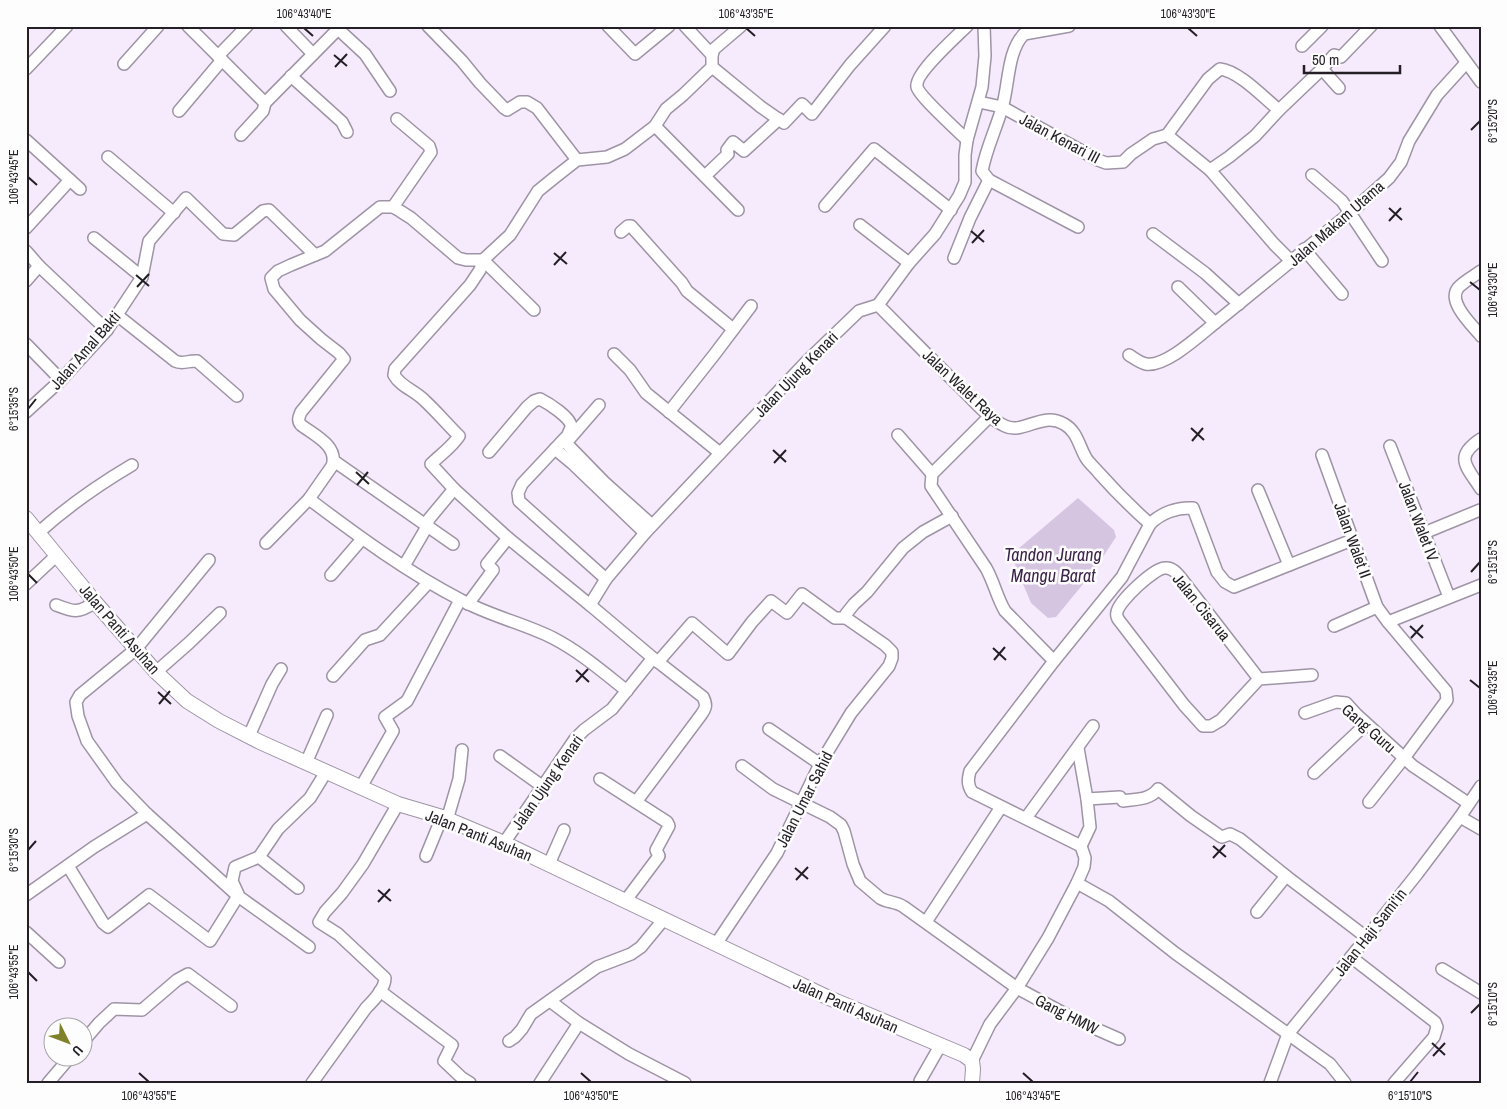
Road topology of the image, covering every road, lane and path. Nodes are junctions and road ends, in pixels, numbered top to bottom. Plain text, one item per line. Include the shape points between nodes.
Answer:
1 (68, 26) edge
2 (158, 26) edge
3 (188, 26) edge
4 (247, 26) edge
5 (286, 26) edge
6 (428, 26) edge
7 (608, 26) edge
8 (669, 26) edge
9 (685, 26) edge
10 (741, 26) edge
11 (885, 26) edge
12 (967, 26) edge
13 (984, 26) edge
14 (1069, 26) edge
15 (1322, 26) edge
16 (1371, 26) edge
17 (1440, 26) edge
18 (340, 28) edge
19 (1302, 46) dead end
20 (313, 54) junction
21 (220, 58) junction
22 (712, 61) junction
23 (1466, 63) junction
24 (124, 64) dead end
25 (26, 69) edge
26 (1322, 69) junction
27 (291, 76) junction
28 (1481, 82) edge
29 (1339, 88) dead end
30 (390, 91) dead end
31 (979, 102) junction
32 (265, 103) junction
33 (1002, 107) junction
34 (1279, 110) junction
35 (179, 111) dead end
36 (396, 119) dead end
37 (779, 119) junction
38 (655, 126) junction
39 (347, 132) dead end
40 (1167, 135) junction
41 (241, 136) dead end
42 (26, 140) edge
43 (967, 140) junction
44 (108, 157) dead end
45 (577, 160) junction
46 (1210, 170) junction
47 (978, 173) junction
48 (1312, 175) dead end
49 (705, 176) junction
50 (70, 180) junction
51 (80, 189) dead end
52 (825, 206) dead end
53 (393, 207) junction
54 (738, 210) dead end
55 (950, 210) junction
56 (174, 213) junction
57 (1350, 213) junction
58 (860, 225) dead end
59 (1078, 227) dead end
60 (26, 228) edge
61 (621, 232) dead end
62 (1153, 234) dead end
63 (94, 238) dead end
64 (1304, 249) junction
65 (26, 251) edge
66 (314, 255) junction
67 (954, 258) dead end
68 (483, 260) junction
69 (1382, 261) dead end
70 (1292, 262) junction
71 (909, 263) junction
72 (39, 266) junction
73 (1481, 271) edge
74 (142, 277) junction
75 (26, 281) edge
76 (1178, 287) dead end
77 (1342, 294) dead end
78 (1239, 304) junction
79 (878, 305) junction
80 (751, 306) dead end
81 (534, 310) dead end
82 (117, 315) junction
83 (1215, 323) junction
84 (733, 329) junction
85 (107, 330) junction
86 (1481, 336) edge
87 (26, 344) edge
88 (614, 354) dead end
89 (1129, 355) dead end
90 (61, 380) junction
91 (237, 396) dead end
92 (599, 406) dead end
93 (26, 412) edge
94 (668, 412) junction
95 (990, 416) junction
96 (898, 435) dead end
97 (1481, 439) edge
98 (1390, 446) dead end
99 (555, 449) junction
100 (490, 452) dead end
101 (720, 453) junction
102 (1322, 456) dead end
103 (334, 461) junction
104 (132, 465) dead end
105 (932, 474) junction
106 (454, 489) junction
107 (1481, 489) edge
108 (1258, 490) dead end
109 (309, 499) junction
110 (1480, 510) edge
111 (952, 516) junction
112 (26, 518) edge
113 (1153, 521) junction
114 (426, 526) junction
115 (649, 529) junction
116 (38, 533) junction
117 (1424, 533) junction
118 (508, 538) junction
119 (362, 539) junction
120 (1352, 540) junction
121 (266, 543) dead end
122 (453, 544) dead end
123 (57, 555) junction
124 (209, 560) dead end
125 (1288, 565) junction
126 (404, 566) junction
127 (331, 575) dead end
128 (1122, 577) junction
129 (606, 579) junction
130 (428, 583) junction
131 (26, 584) edge
132 (1481, 585) edge
133 (1135, 588) junction
134 (1449, 597) junction
135 (95, 602) junction
136 (464, 602) junction
137 (56, 605) dead end
138 (590, 605) junction
139 (1377, 607) junction
140 (220, 613) dead end
141 (846, 618) junction
142 (1388, 622) junction
143 (1334, 626) dead end
144 (136, 649) junction
145 (656, 660) junction
146 (1054, 661) junction
147 (281, 669) dead end
148 (156, 672) junction
149 (333, 676) dead end
150 (1312, 676) dead end
151 (1259, 680) junction
152 (627, 691) junction
153 (1305, 713) dead end
154 (327, 715) dead end
155 (1366, 724) junction
156 (1093, 726) dead end
157 (768, 729) dead end
158 (249, 736) junction
159 (1078, 748) junction
160 (462, 750) dead end
161 (500, 756) dead end
162 (1404, 758) junction
163 (306, 763) junction
164 (820, 764) junction
165 (742, 766) dead end
166 (326, 772) junction
167 (1314, 773) dead end
168 (600, 779) dead end
169 (542, 786) junction
170 (1481, 786) edge
171 (361, 787) junction
172 (1087, 798) junction
173 (636, 802) junction
174 (1368, 802) dead end
175 (398, 804) junction
176 (801, 804) junction
177 (1468, 804) junction
178 (1001, 807) junction
179 (147, 814) junction
180 (1460, 816) junction
181 (444, 818) junction
182 (1026, 818) junction
183 (1481, 829) edge
184 (564, 830) dead end
185 (504, 843) junction
186 (1081, 846) junction
187 (426, 856) dead end
188 (259, 857) junction
189 (549, 864) junction
190 (68, 866) junction
191 (1286, 876) junction
192 (1077, 883) junction
193 (298, 888) dead end
194 (26, 895) edge
195 (238, 896) junction
196 (626, 900) junction
197 (1257, 912) dead end
198 (664, 919) junction
199 (926, 922) junction
200 (26, 932) edge
201 (1366, 937) junction
202 (716, 944) junction
203 (309, 947) dead end
204 (1351, 958) junction
205 (59, 962) dead end
206 (1442, 969) dead end
207 (1017, 988) junction
208 (380, 991) junction
209 (1481, 993) edge
210 (550, 1001) junction
211 (231, 1006) dead end
212 (579, 1023) junction
213 (92, 1031) edge
214 (1288, 1034) junction
215 (1119, 1039) dead end
216 (510, 1041) dead end
217 (940, 1046) junction
218 (972, 1061) junction
219 (63, 1066) edge
220 (920, 1081) dead end
221 (48, 1083) edge
222 (312, 1083) edge
223 (470, 1083) edge
224 (540, 1083) edge
225 (685, 1083) edge
226 (972, 1083) edge
227 (1270, 1083) edge
228 (1345, 1083) edge
229 (1394, 1083) edge

1 - 25 street
2 - 24 street
3 - 21 street
4 - 21 street
5 - 20 street
6 - 45 street via 504,108 507,110 516,103 524,102 537,108
7 - 8 street via 635,54
9 - 22 street
10 - 22 street via 714,49
11 - 37 street via 812,114 802,104 784,123
12 - 43 street via 928,65 916,82 923,98
13 - 31 street via 986,56
14 - 33 street via 1024,34 1020,38 1014,49
15 - 19 street
16 - 26 street via 1342,57 1334,55
17 - 23 street
18 - 20 street
18 - 30 street via 365,54
20 - 27 street
21 - 32 street
21 - 35 street
22 - 37 street via 761,107
22 - 38 street via 683,95 666,109
23 - 28 street
23 - 57 street, Jalan Makam Utama via 1437,95 1389,178
26 - 29 street
26 - 34 street
27 - 32 street
27 - 39 street via 342,122
31 - 33 street, Jalan Kenari III
31 - 43 street
32 - 41 street via 263,111
33 - 40 street, Jalan Kenari III via 1106,163 1123,162 1153,139
33 - 47 street
34 - 40 street via 1241,77 1220,70 1208,79
34 - 46 street via 1255,136
36 - 53 street via 429,146 431,152
37 - 49 street via 744,151 734,142 727,150 728,154
38 - 45 street via 625,149 607,157
38 - 49 street
40 - 46 street
42 - 50 street
43 - 47 street via 965,155
44 - 56 street
45 - 68 street via 538,191 510,236
46 - 70 street
47 - 55 street via 965,182
47 - 59 street
47 - 67 street via 970,218
48 - 57 street via 1342,201
49 - 54 street
50 - 51 street
50 - 60 street
52 - 55 street via 874,149
53 - 66 street via 380,207 335,244
53 - 68 street via 458,258
55 - 71 street via 935,234
56 - 66 street, Jalan Amal Bakti via 186,198 224,234 234,235 263,211 269,210
56 - 74 street, Jalan Amal Bakti via 149,241
57 - 64 street, Jalan Makam Utama
57 - 69 street
58 - 71 street
61 - 84 street via 632,226 687,291
62 - 78 street via 1205,273
63 - 74 street
64 - 70 street, Jalan Makam Utama
64 - 77 street
65 - 72 street
66 - 103 street via 291,264 270,278 274,289 294,313 344,359 298,418 301,425 328,446
68 - 81 street
68 - 106 street via 470,285 398,365 394,376 444,418 459,436 431,464
70 - 78 street, Jalan Makam Utama
71 - 79 street
72 - 75 street
72 - 85 street
73 - 86 street via 1458,288 1455,295 1459,309
74 - 82 street, Jalan Amal Bakti
76 - 83 street
78 - 83 street, Jalan Makam Utama
79 - 95 street, Jalan Walet Raya
79 - 101 street, Jalan Ujung Kenari via 859,310
80 - 84 street
82 - 85 street, Jalan Amal Bakti
82 - 91 street via 175,361 197,361
83 - 89 street, Jalan Makam Utama via 1187,346 1160,362 1145,364
84 - 94 street
85 - 90 street, Jalan Amal Bakti
87 - 90 street
88 - 94 street via 646,393
90 - 93 street, Jalan Amal Bakti
92 - 115 street via 566,443
94 - 101 street
95 - 105 street
95 - 113 street, Jalan Walet Raya via 1006,427 1015,428 1037,421 1063,423 1079,441 1086,458 1114,490
96 - 105 street
97 - 107 street via 1464,457
98 - 117 street, Jalan Walet IV
99 - 100 street via 568,435 571,425 550,404 540,399 527,407
99 - 115 street
99 - 129 street via 522,484 518,501
101 - 115 street, Jalan Ujung Kenari
102 - 120 street, Jalan Walet II
103 - 109 street
103 - 114 street
104 - 116 street via 98,485
105 - 111 street via 932,486
106 - 114 street
106 - 118 street
108 - 125 street
109 - 119 street
109 - 121 street
110 - 117 street
111 - 141 street via 903,548 854,604
111 - 146 street via 993,580 1000,604
112 - 116 street, Jalan Panti Asuhan
113 - 125 street via 1178,508 1193,508 1217,572 1234,587
113 - 128 street
114 - 122 street
114 - 126 street
115 - 129 street, Jalan Ujung Kenari
116 - 123 street, Jalan Panti Asuhan
117 - 134 street, Jalan Walet IV
118 - 136 street via 487,564 493,570
118 - 138 street
119 - 126 street
119 - 127 street
120 - 125 street
120 - 139 street, Jalan Walet II
123 - 131 street
123 - 135 street, Jalan Panti Asuhan
124 - 144 street
126 - 130 street
128 - 133 street
128 - 146 street
129 - 138 street, Jalan Ujung Kenari
130 - 136 street
130 - 149 street via 380,635 365,640
132 - 134 street
133 - 151 street, Jalan Cisarua via 1162,568 1174,570
133 - 151 street, Jalan Cisarua via 1117,610 1118,620 1203,726 1211,726 1221,720
134 - 142 street
135 - 137 street via 87,608 72,611
135 - 144 street, Jalan Panti Asuhan
136 - 152 street via 553,638
136 - 171 street via 407,701 384,717 393,730
138 - 145 street
139 - 142 street, Jalan Walet II
139 - 143 street
140 - 148 street
141 - 145 street, Jalan Ujung Kenari via 835,618 802,594 787,614 771,601 728,654 692,623
141 - 164 street, Jalan Umar Sahid via 885,645 892,654 888,666 851,713
142 - 162 street, Gang Guru via 1446,690 1447,700
144 - 148 street, Jalan Panti Asuhan
144 - 179 street via 80,695 76,702 86,741
145 - 152 street, Jalan Ujung Kenari
145 - 173 street via 704,697 706,707
146 - 178 street via 970,771 968,786 972,792
147 - 158 street
148 - 158 street, Jalan Panti Asuhan via 188,700
150 - 151 street
152 - 169 street, Jalan Ujung Kenari via 612,709 575,740
153 - 155 street, Gang Guru via 1342,702
154 - 163 street
155 - 162 street, Gang Guru
155 - 167 street
156 - 159 street
157 - 164 street
158 - 163 street, Jalan Panti Asuhan
159 - 172 street
159 - 182 street
160 - 181 street via 459,779
161 - 169 street
162 - 174 street, Gang Guru
162 - 177 street, Gang Guru
163 - 166 street, Jalan Panti Asuhan
164 - 176 street, Jalan Umar Sahid
165 - 176 street, Gang HMW
166 - 171 street, Jalan Panti Asuhan
166 - 188 street via 310,798 278,829
168 - 173 street
169 - 185 street, Jalan Ujung Kenari
170 - 177 street, Jalan Haji Sami'in
171 - 175 street, Jalan Panti Asuhan
172 - 186 street via 1090,827
172 - 191 street via 1120,797 1123,801 1146,798 1158,790 1220,836 1230,834 1240,838
173 - 196 street via 669,826 656,850 659,856
175 - 181 street, Jalan Panti Asuhan
175 - 208 street via 363,864 319,922 338,934 384,978
176 - 199 street, Gang HMW via 841,825 860,881 884,901 898,904
176 - 202 street, Jalan Umar Sahid via 777,853
177 - 180 street, Jalan Haji Sami'in
178 - 182 street
178 - 199 street
179 - 190 street
179 - 195 street
180 - 183 street
180 - 201 street, Jalan Haji Sami'in
181 - 185 street, Jalan Panti Asuhan
181 - 187 street
182 - 186 street
184 - 189 street
185 - 189 street, Jalan Panti Asuhan
186 - 192 street via 1085,858
188 - 193 street
188 - 195 street via 235,867 232,881
189 - 196 street, Jalan Panti Asuhan
190 - 194 street
190 - 195 street via 108,927 149,896 210,941
191 - 197 street
191 - 201 street
192 - 207 street
192 - 214 street via 1109,901
195 - 203 street
196 - 198 street, Jalan Panti Asuhan
198 - 202 street, Jalan Panti Asuhan
198 - 210 street via 641,947 596,967
199 - 207 street, Gang HMW
200 - 205 street
201 - 204 street, Jalan Haji Sami'in
202 - 217 street, Jalan Panti Asuhan
204 - 214 street, Jalan Haji Sami'in
204 - 229 street via 1437,1027 1434,1036
206 - 209 street
207 - 215 street, Gang HMW
207 - 218 street via 990,1024
208 - 222 street
208 - 223 street via 452,1045 444,1061
210 - 212 street
210 - 216 street via 531,1014
211 - 213 street via 188,974 142,1010 114,1009
212 - 224 street
212 - 225 street
214 - 227 street, Jalan Haji Sami'in
214 - 228 street via 1330,1064
217 - 218 street, Jalan Panti Asuhan
217 - 220 street
218 - 226 street
219 - 221 street

